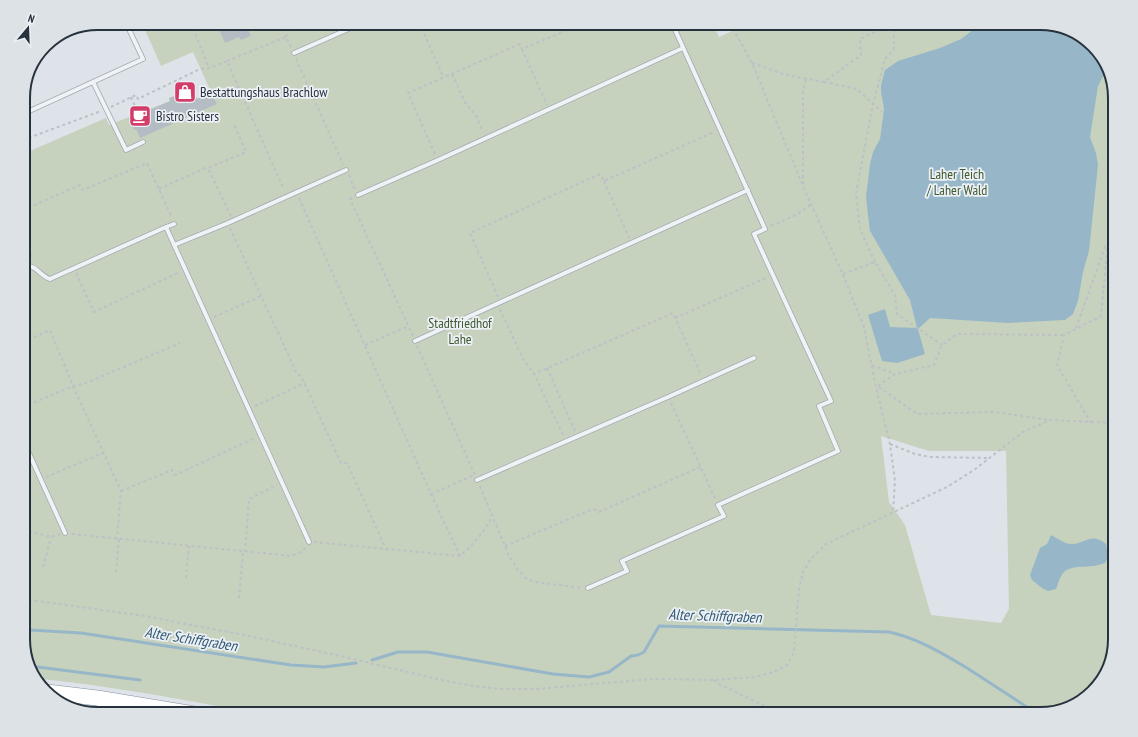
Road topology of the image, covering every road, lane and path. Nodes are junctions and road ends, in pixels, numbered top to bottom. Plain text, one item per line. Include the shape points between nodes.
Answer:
1 (129, 30) edge
2 (194, 30) edge
3 (288, 30) edge
4 (346, 30) edge
5 (422, 30) edge
6 (567, 30) edge
7 (675, 30) edge
8 (734, 30) edge
9 (879, 30) edge
10 (893, 30) edge
11 (286, 37) junction
12 (683, 48) junction
13 (522, 49) junction
14 (294, 53) junction
15 (227, 60) junction
16 (752, 63) junction
17 (209, 68) junction
18 (200, 69) dead end
19 (452, 74) junction
20 (444, 78) junction
21 (806, 79) junction
22 (93, 82) junction
23 (824, 82) junction
24 (131, 97) dead end
25 (873, 104) junction
26 (549, 109) junction
27 (30, 111) edge
28 (882, 112) dead end
29 (138, 113) dead end
30 (234, 124) dead end
31 (721, 130) junction
32 (486, 138) junction
33 (143, 142) dead end
34 (438, 160) junction
35 (208, 168) junction
36 (346, 170) junction
37 (604, 181) junction
38 (803, 186) junction
39 (159, 189) junction
40 (748, 190) junction
41 (296, 192) junction
42 (358, 195) junction
43 (287, 197) junction
44 (811, 204) junction
45 (30, 207) edge
46 (233, 221) junction
47 (228, 223) junction
48 (174, 224) joint
49 (1108, 226) edge
50 (166, 227) junction
51 (765, 229) junction
52 (1107, 240) junction
53 (631, 243) junction
54 (174, 245) junction
55 (30, 256) edge
56 (875, 262) junction
57 (30, 266) edge
58 (34, 267) junction
59 (74, 268) junction
60 (185, 270) junction
61 (842, 274) junction
62 (773, 275) junction
63 (261, 296) junction
64 (499, 302) junction
65 (675, 318) junction
66 (208, 320) junction
67 (409, 326) junction
68 (1076, 329) junction
69 (1064, 335) junction
70 (30, 339) edge
71 (415, 341) junction
72 (180, 343) dead end
73 (365, 345) junction
74 (942, 345) junction
75 (754, 358) dead end
76 (871, 365) junction
77 (547, 368) junction
78 (534, 374) junction
79 (895, 374) junction
80 (704, 381) junction
81 (305, 383) junction
82 (875, 383) junction
83 (73, 386) junction
84 (878, 386) junction
85 (668, 397) junction
86 (30, 404) edge
87 (248, 409) junction
88 (1050, 420) junction
89 (1091, 423) junction
90 (1108, 424) edge
91 (260, 436) junction
92 (578, 436) junction
93 (566, 442) junction
94 (890, 444) junction
95 (103, 453) junction
96 (30, 455) edge
97 (989, 458) junction
98 (700, 467) junction
99 (475, 474) junction
100 (41, 479) junction
101 (477, 480) junction
102 (282, 483) junction
103 (121, 492) junction
104 (431, 494) junction
105 (718, 505) junction
106 (893, 512) junction
107 (492, 517) junction
108 (30, 532) edge
109 (65, 533) junction
110 (51, 537) junction
111 (118, 539) junction
112 (309, 542) junction
113 (189, 546) junction
114 (505, 546) junction
115 (386, 549) junction
116 (244, 552) junction
117 (460, 556) junction
118 (43, 567) dead end
119 (116, 572) dead end
120 (186, 578) dead end
121 (588, 588) joint
122 (239, 598) dead end
123 (30, 600) edge
124 (714, 680) junction
125 (57, 693) edge
126 (152, 707) edge
127 (767, 707) edge

1 - 22 lane via 143,59
2 - 17 path
3 - 11 path
4 - 14 lane
5 - 20 path
6 - 13 path
7 - 12 lane
8 - 16 path
9 - 23 path via 860,39 861,55
10 - 25 path via 894,49 885,59
11 - 14 path
11 - 15 path
12 - 26 lane
12 - 31 lane
13 - 19 path via 520,44
13 - 26 path
14 - 36 path
15 - 17 path
15 - 43 path
16 - 21 path
16 - 38 path
17 - 18 path
19 - 20 path
19 - 32 path
20 - 34 path via 408,93
21 - 23 path
21 - 38 path via 803,93
22 - 27 lane
22 - 33 lane via 126,150
23 - 25 path via 857,89
24 - 29 path
25 - 28 path
25 - 56 path via 856,193 860,229
26 - 32 lane
30 - 35 path via 246,152
31 - 37 path
31 - 40 lane
32 - 34 lane
34 - 42 lane
35 - 39 path
35 - 46 path
36 - 41 lane
36 - 42 path
37 - 53 path
37 - 64 path via 600,174 470,232
38 - 44 path
39 - 45 path via 147,163 83,190 80,185
39 - 48 path
40 - 51 lane
40 - 53 lane
41 - 43 lane
41 - 73 path
42 - 67 path via 350,199
43 - 46 lane
44 - 51 path via 798,214
44 - 61 path
46 - 47 lane
47 - 54 lane
47 - 63 path
48 - 50 lane
49 - 52 path
50 - 54 lane
50 - 59 lane
51 - 62 lane via 754,234
52 - 68 path
52 - 68 path via 1101,316
53 - 64 lane
54 - 60 lane
55 - 58 path
56 - 61 path
56 - 74 path via 894,295 897,314
57 - 58 lane
58 - 59 lane via 50,279
59 - 60 path via 94,312
60 - 66 lane
61 - 76 path via 864,327
62 - 65 path
62 - 105 lane via 831,401 819,406 838,451
63 - 66 path
63 - 81 path via 297,374 302,376
64 - 71 lane
64 - 78 path via 522,357
65 - 77 path via 673,313
65 - 80 path
66 - 87 lane
67 - 71 path
67 - 73 path
68 - 69 path
69 - 74 path via 957,334
69 - 89 path via 1057,365
70 - 83 path via 50,330
71 - 99 path
72 - 83 path via 86,383
73 - 104 path
74 - 79 path via 934,365
75 - 80 lane
76 - 79 path
76 - 82 path
77 - 78 path
77 - 92 path
78 - 93 path
79 - 84 path
80 - 85 lane
81 - 87 path
81 - 115 path via 341,462 347,463
82 - 84 path
82 - 94 path
83 - 86 path
83 - 95 path
84 - 88 path via 917,414 995,412
85 - 92 lane
85 - 98 path
87 - 91 lane
88 - 89 path
88 - 97 path via 1023,432
89 - 90 path
91 - 102 lane
91 - 103 path via 175,475 172,470
92 - 93 lane
93 - 101 lane
94 - 97 path via 930,457
94 - 106 path via 895,481
95 - 100 path
95 - 103 path
96 - 100 lane
97 - 106 path via 946,487
98 - 105 path
98 - 114 path via 599,512 594,509
99 - 101 path
99 - 104 path
100 - 109 lane
101 - 107 path
102 - 112 lane
102 - 116 path via 249,499
103 - 111 path
104 - 117 path
105 - 121 lane via 724,516 622,561 627,571
106 - 124 path via 826,544 811,559 803,572 799,589 794,652 788,664 774,672 755,677
107 - 114 path
107 - 117 path
108 - 110 path
109 - 110 path
109 - 111 path
110 - 118 path
111 - 113 path
111 - 119 path
112 - 115 path
112 - 116 path via 303,551 292,556
113 - 116 path
113 - 120 path
114 - 121 path via 518,570 526,578 535,582
115 - 117 path
116 - 122 path
123 - 124 path via 145,616 249,636 473,686 536,689 652,679
124 - 127 path
125 - 126 highway

